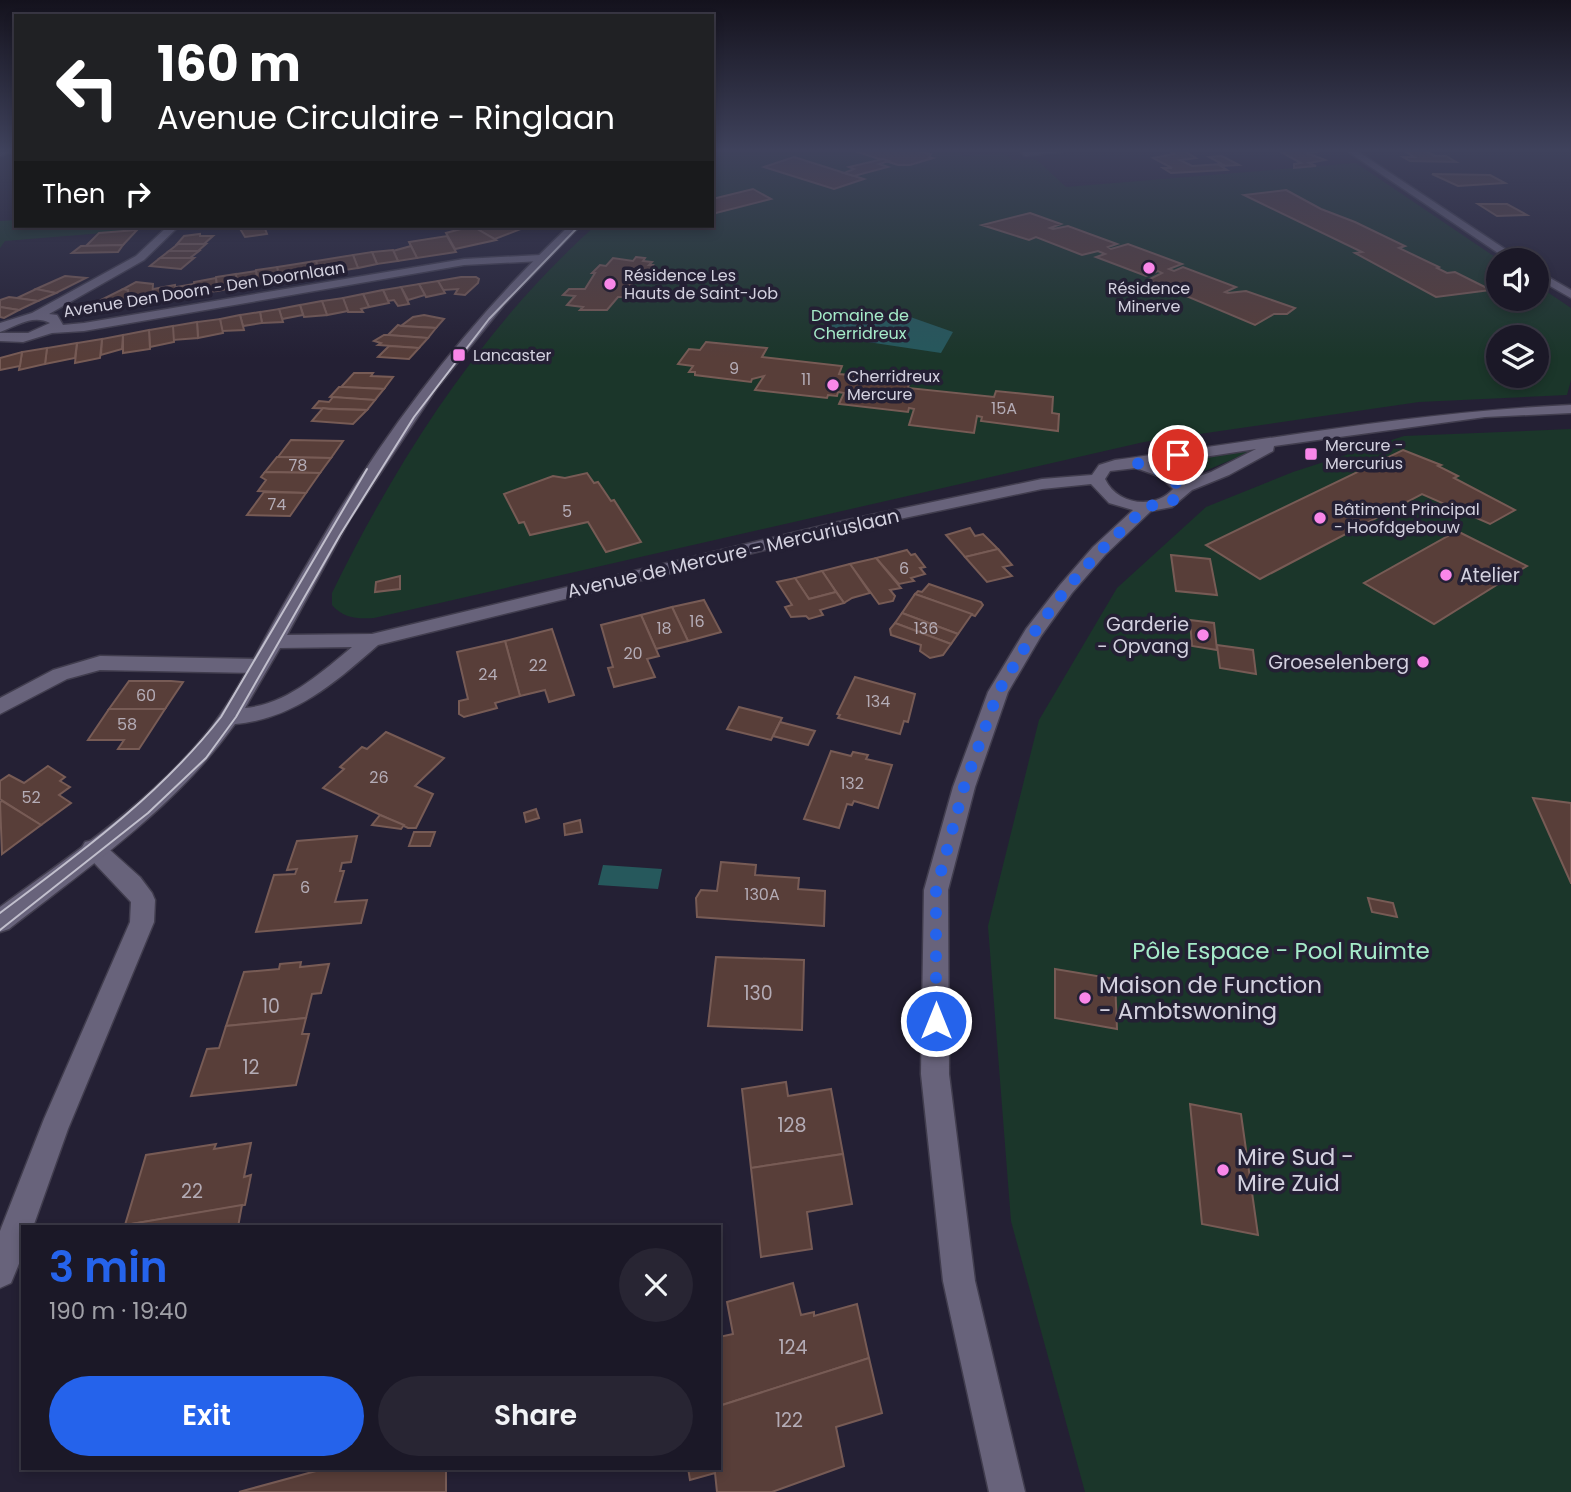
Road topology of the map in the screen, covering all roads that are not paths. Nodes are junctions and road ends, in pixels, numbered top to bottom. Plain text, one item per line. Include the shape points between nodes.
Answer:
1 (1454, 219) edge
2 (176, 228) edge
3 (573, 228) edge
4 (1498, 248) edge
5 (541, 258) junction
6 (486, 261) junction
7 (528, 271) junction
8 (1549, 281) edge
9 (1571, 295) edge
10 (49, 323) junction
11 (1, 336) edge
12 (1571, 410) edge
13 (1280, 442) junction
14 (1136, 463) junction
15 (1097, 479) junction
16 (1181, 489) junction
17 (1146, 507) junction
18 (372, 640) junction
19 (272, 642) junction
20 (258, 666) junction
21 (0, 707) edge
22 (229, 717) junction
23 (93, 849) junction
24 (0, 921) edge
25 (0, 1272) edge
26 (1007, 1492) edge

1 - 4 street
2 - 10 street via 128,265 36,316
3 - 5 street
5 - 6 street, Avenue Den Doorn - Den Doornlaan
5 - 7 street
6 - 7 street, Avenue Den Doorn - Den Doornlaan
6 - 10 street, Avenue Den Doorn - Den Doornlaan via 85,327
7 - 19 street via 484,319 409,417 353,502
8 - 9 street
10 - 11 street via 24,338
10 - 11 street via 20,319
12 - 13 street via 1485,413
13 - 14 street
13 - 16 street
14 - 15 street via 1104,468
14 - 16 street via 1163,471
15 - 17 street via 1102,490 1115,499
15 - 18 street, Avenue de Mercure - Mercuriuslaan via 1042,484 838,527
16 - 17 street via 1173,500
17 - 26 street via 1066,589 998,692 964,787 936,890 935,1074 959,1281
18 - 19 street, Avenue de Mercure - Mercuriuslaan
18 - 22 street, Avenue de Mercure - Mercuriuslaan via 294,701
19 - 20 street
20 - 21 street via 78,666
20 - 22 street
22 - 23 street via 183,774
23 - 24 street
23 - 25 street via 143,900 142,922 54,1129

